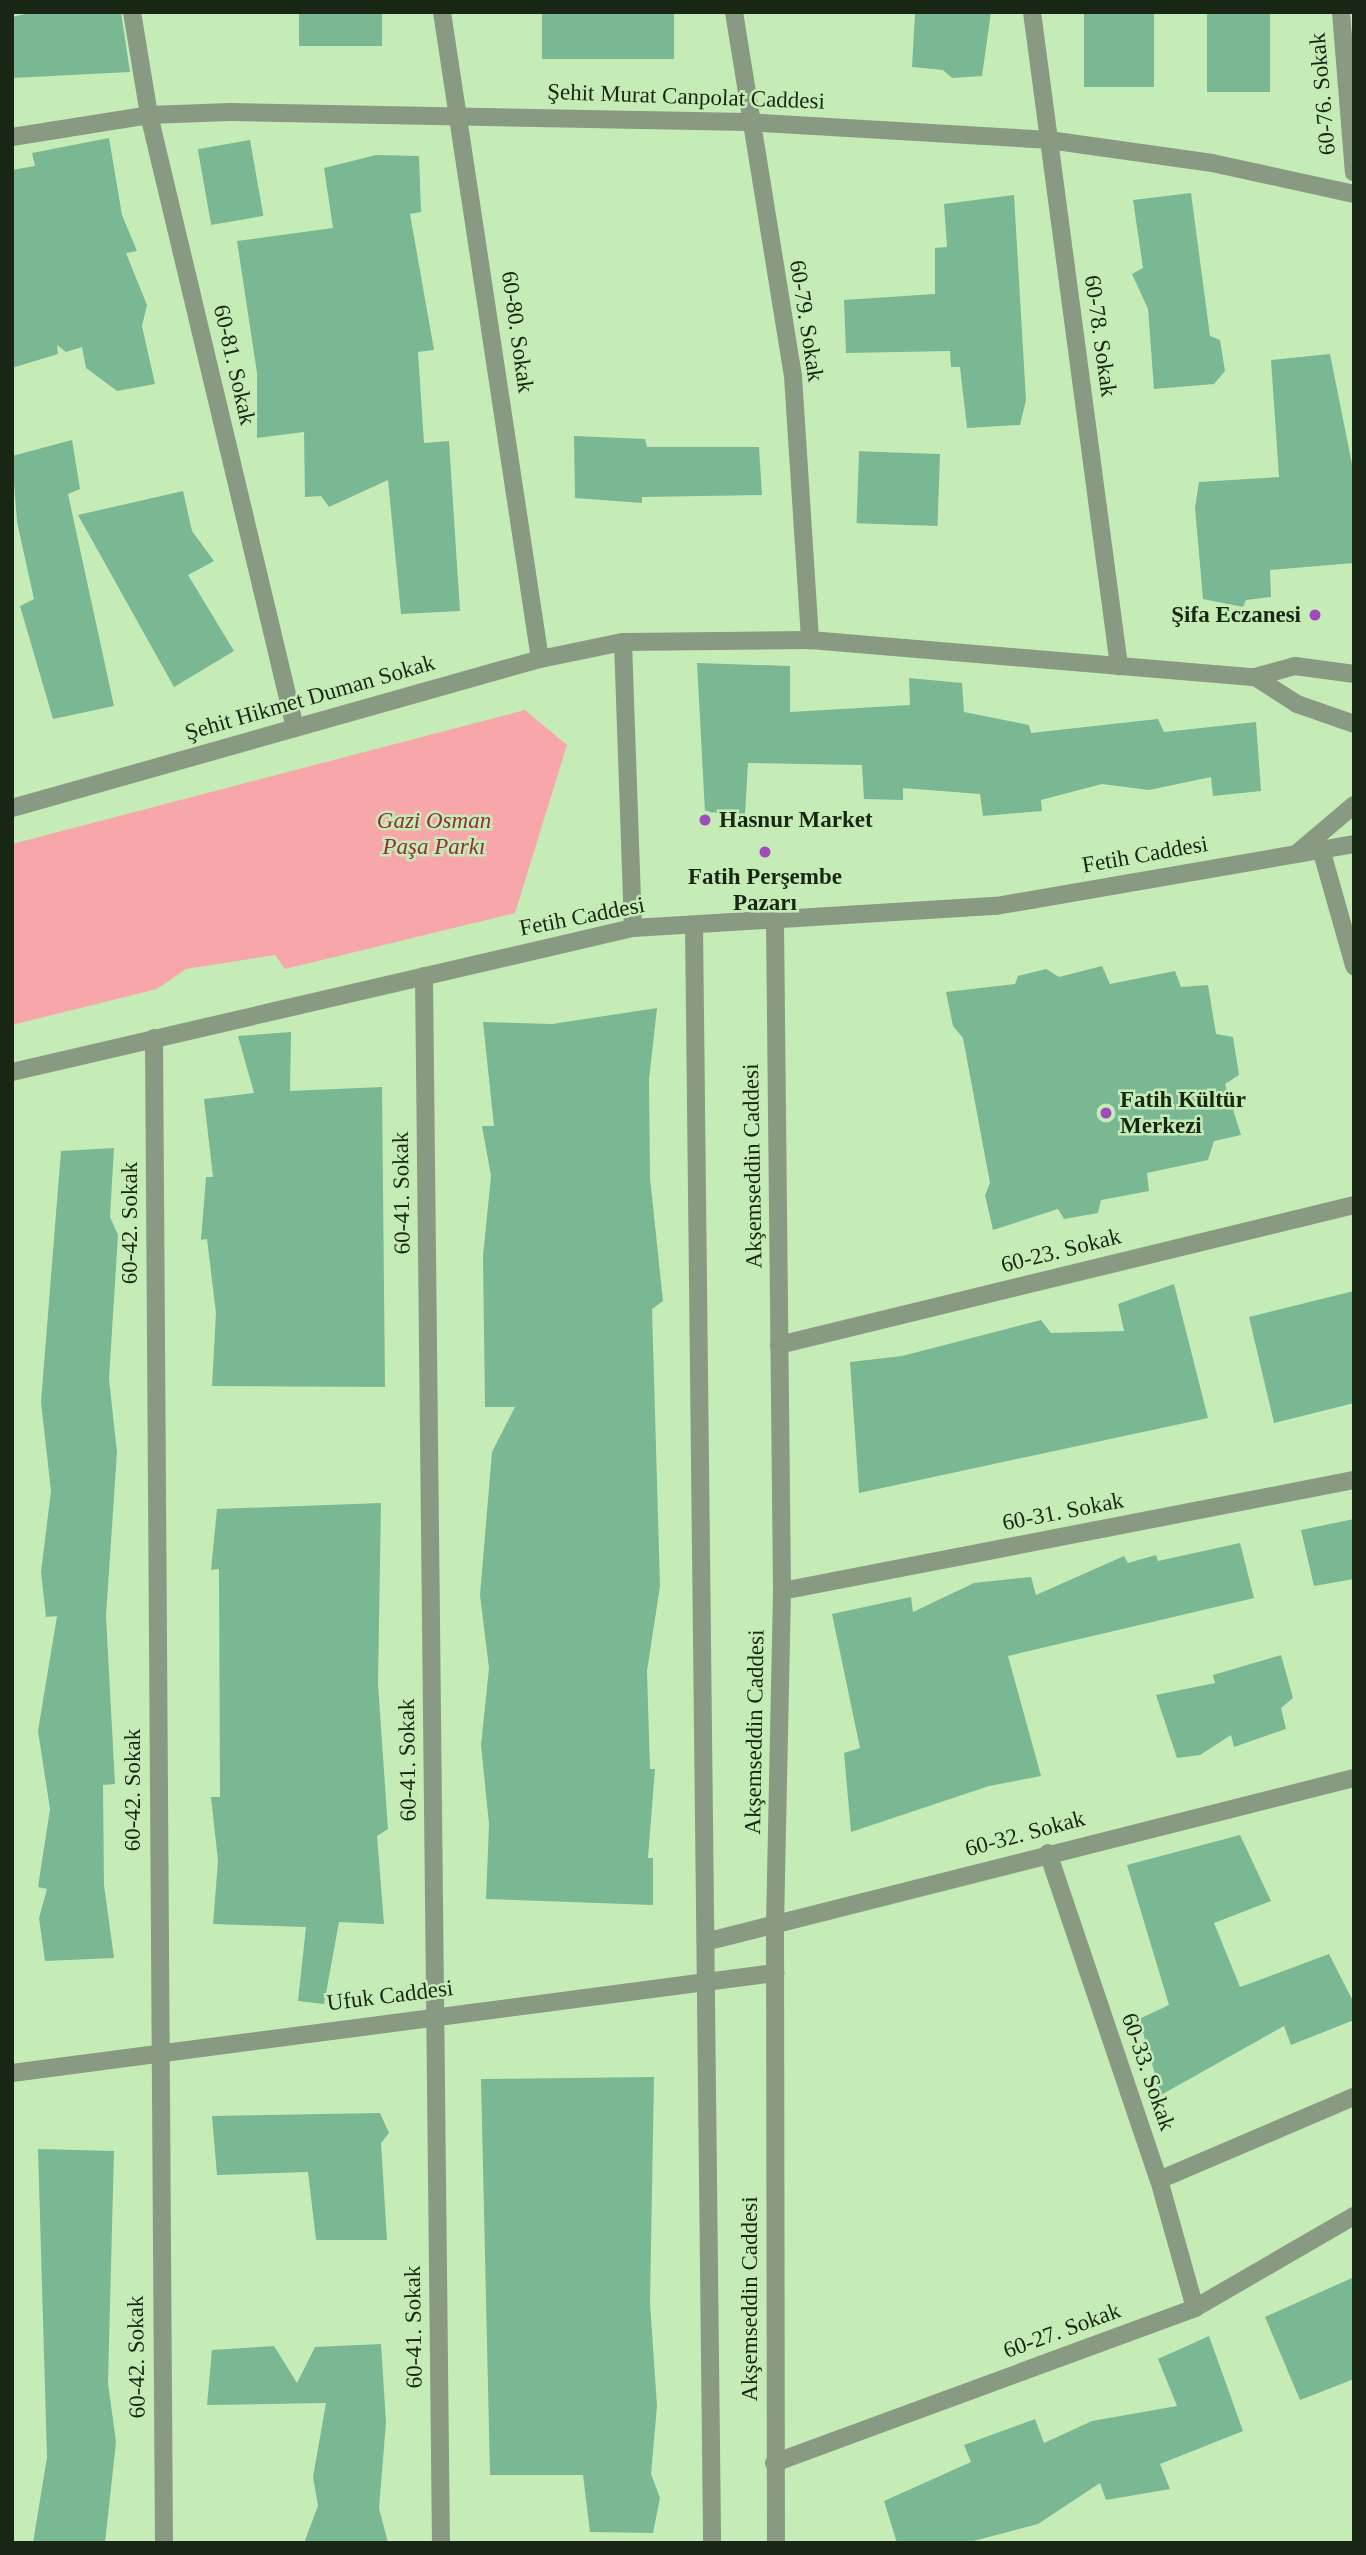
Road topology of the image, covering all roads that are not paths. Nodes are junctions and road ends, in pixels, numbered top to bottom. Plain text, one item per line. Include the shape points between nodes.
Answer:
1 (132, 12) edge
2 (442, 12) edge
3 (734, 12) edge
4 (1032, 12) edge
5 (1341, 12) edge
6 (459, 114) junction
7 (149, 115) junction
8 (747, 122) junction
9 (12, 137) edge
10 (1049, 140) junction
11 (1354, 172) edge
12 (1354, 194) edge
13 (810, 640) junction
14 (623, 642) junction
15 (540, 659) junction
16 (1119, 666) junction
17 (1354, 674) edge
18 (1255, 677) junction
19 (1354, 724) edge
20 (295, 728) junction
21 (1354, 805) edge
22 (12, 808) edge
23 (1354, 845) edge
24 (1321, 849) junction
25 (1296, 854) junction
26 (775, 922) junction
27 (694, 925) junction
28 (633, 928) junction
29 (1354, 966) edge
30 (424, 976) junction
31 (154, 1038) junction
32 (12, 1072) edge
33 (1354, 1205) edge
34 (779, 1345) junction
35 (1354, 1480) edge
36 (782, 1591) junction
37 (1354, 1777) edge
38 (1048, 1853) junction
39 (775, 1926) junction
40 (709, 1941) junction
41 (775, 1973) junction
42 (709, 1985) junction
43 (435, 2014) junction
44 (159, 2051) junction
45 (12, 2073) edge
46 (1354, 2097) edge
47 (1159, 2180) junction
48 (1354, 2216) edge
49 (1195, 2308) junction
50 (774, 2463) junction
51 (163, 2543) edge
52 (441, 2543) edge
53 (712, 2543) edge
54 (776, 2543) edge

1 - 7 street, 60-81. Sokak
2 - 6 street, 60-80. Sokak
3 - 8 street, 60-79. Sokak
4 - 10 street, 60-78. Sokak
5 - 11 street, 60-76. Sokak
6 - 7 street, Şehit Murat Canpolat Caddesi
6 - 8 street, Şehit Murat Canpolat Caddesi
6 - 15 street, 60-80. Sokak
7 - 9 street, Şehit Murat Canpolat Caddesi
7 - 20 street, 60-81. Sokak
8 - 10 street, Şehit Murat Canpolat Caddesi
8 - 13 street, 60-79. Sokak via 793,376
10 - 12 street, Şehit Murat Canpolat Caddesi via 1212,163
10 - 16 street, 60-78. Sokak
13 - 14 street, Şehit Hikmet Duman Sokak
13 - 16 street, Şehit Hikmet Duman Sokak
14 - 15 street, Şehit Hikmet Duman Sokak
14 - 28 street
15 - 20 street, Şehit Hikmet Duman Sokak
16 - 18 street, Şehit Hikmet Duman Sokak
17 - 18 street via 1295,666
18 - 19 street via 1297,704
20 - 22 street, Şehit Hikmet Duman Sokak
21 - 25 street
23 - 24 street, Fetih Caddesi
24 - 25 street, Fetih Caddesi
24 - 29 street
25 - 26 street, Fetih Caddesi via 996,906
26 - 27 street, Fetih Caddesi
26 - 34 street, Akşemseddin Caddesi
27 - 28 street, Fetih Caddesi
27 - 40 street, Akşemseddin Caddesi
28 - 30 street, Fetih Caddesi
30 - 31 street, Fetih Caddesi
30 - 43 street, 60-41. Sokak
31 - 32 street, Fetih Caddesi
31 - 44 street, 60-42. Sokak
33 - 34 street, 60-23. Sokak
34 - 36 street, Akşemseddin Caddesi
35 - 36 street, 60-31. Sokak
36 - 39 street, Akşemseddin Caddesi
37 - 38 street, 60-32. Sokak
38 - 39 street, 60-32. Sokak
38 - 47 street, 60-33. Sokak
39 - 40 street, 60-32. Sokak
39 - 41 street, Akşemseddin Caddesi
40 - 42 street, Akşemseddin Caddesi
41 - 42 street, Ufuk Caddesi
41 - 50 street, Akşemseddin Caddesi
42 - 43 street, Ufuk Caddesi
42 - 53 street, Akşemseddin Caddesi
43 - 44 street, Ufuk Caddesi
43 - 52 street, 60-41. Sokak
44 - 45 street, Ufuk Caddesi
44 - 51 street, 60-42. Sokak
46 - 47 street
47 - 49 street, 60-33. Sokak
48 - 49 street, 60-27. Sokak
49 - 50 street, 60-27. Sokak
50 - 54 street, Akşemseddin Caddesi

